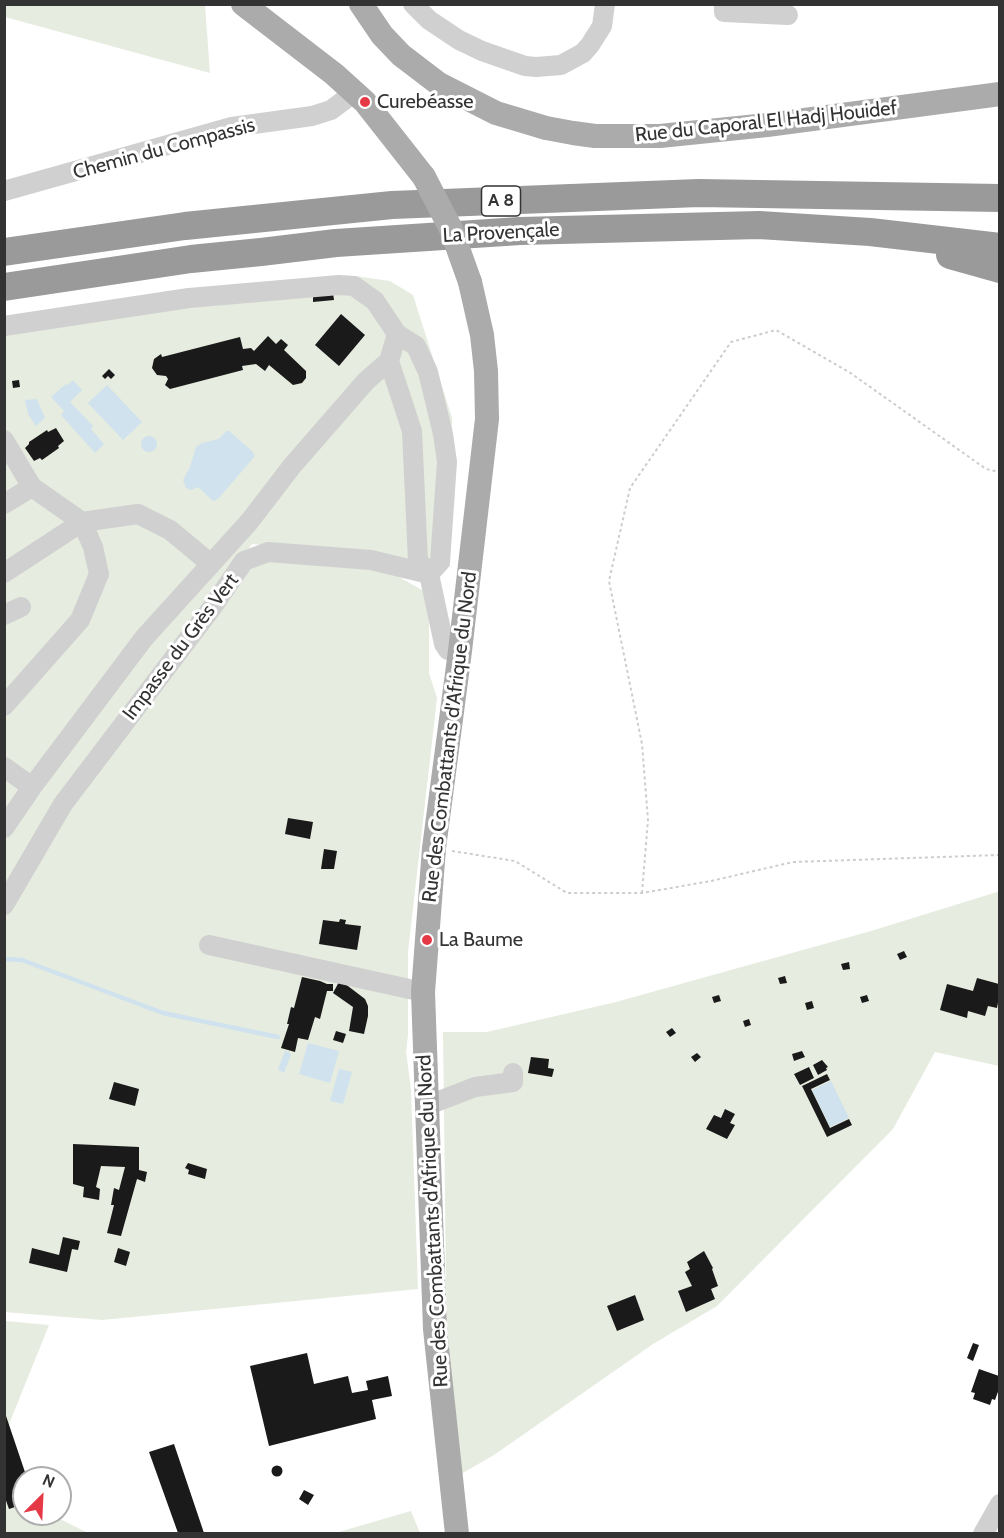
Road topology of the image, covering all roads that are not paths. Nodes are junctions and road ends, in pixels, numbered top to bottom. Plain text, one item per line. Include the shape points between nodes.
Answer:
1 (243, 4) edge
2 (361, 4) edge
3 (413, 4) edge
4 (605, 4) edge
5 (724, 4) edge
6 (261, 13) edge
7 (788, 15) dead end
8 (355, 92) junction
9 (999, 94) edge
10 (4, 191) edge
11 (999, 198) edge
12 (870, 232) junction
13 (999, 247) edge
14 (4, 252) edge
15 (999, 269) edge
16 (4, 287) edge
17 (4, 326) edge
18 (397, 334) junction
19 (389, 361) junction
20 (4, 440) edge
21 (32, 487) junction
22 (4, 504) edge
23 (82, 522) junction
24 (211, 564) junction
25 (4, 573) edge
26 (429, 574) junction
27 (460, 651) junction
28 (4, 706) edge
29 (4, 767) edge
30 (32, 787) junction
31 (4, 828) edge
32 (4, 906) edge
33 (209, 945) dead end
34 (423, 992) junction
35 (513, 1073) dead end
36 (426, 1106) junction
37 (999, 1504) edge
38 (457, 1533) edge
39 (983, 1533) edge

1 - 6 main road, Rue des Combattants d'Afrique du Nord
2 - 9 main road, Rue du Caporal El Hadj Houidef via 401,55 439,84 496,112 573,133 660,136
3 - 4 street via 459,40 536,68 561,65 583,53 603,26
5 - 7 street via 724,12
6 - 8 main road, Rue des Combattants d'Afrique du Nord
8 - 10 street, Chemin du Compassis via 331,110 312,116 232,127
8 - 27 main road, Rue des Combattants d'Afrique du Nord, bridge via 424,177 451,229 470,282 482,335 487,419
11 - 14 highway, La Provençale / A 8 via 699,193 392,206 185,226
12 - 13 highway, La Provençale / A 8
12 - 15 highway
12 - 16 highway, La Provençale / A 8 via 759,225 520,231 271,250
17 - 18 street via 189,298 339,285 354,286 375,301
18 - 19 street
18 - 26 street via 416,346 428,372 447,462 440,562
19 - 24 street via 366,381
19 - 26 street via 412,431 418,561
20 - 21 street
21 - 22 street
21 - 23 street
23 - 24 street via 138,514 170,530
23 - 25 street
23 - 28 street via 99,574 80,620
24 - 30 street via 144,638
26 - 27 street via 444,644 448,650
26 - 32 street, Impasse du Grès Vert via 371,560 268,552 244,561 63,804
27 - 34 main road, Rue des Combattants d'Afrique du Nord via 434,848
29 - 30 street
30 - 31 street
33 - 34 street
34 - 36 main road, Rue des Combattants d'Afrique du Nord
35 - 36 street via 513,1082 475,1087
36 - 38 main road, Rue des Combattants d'Afrique du Nord via 435,1329
37 - 39 street

